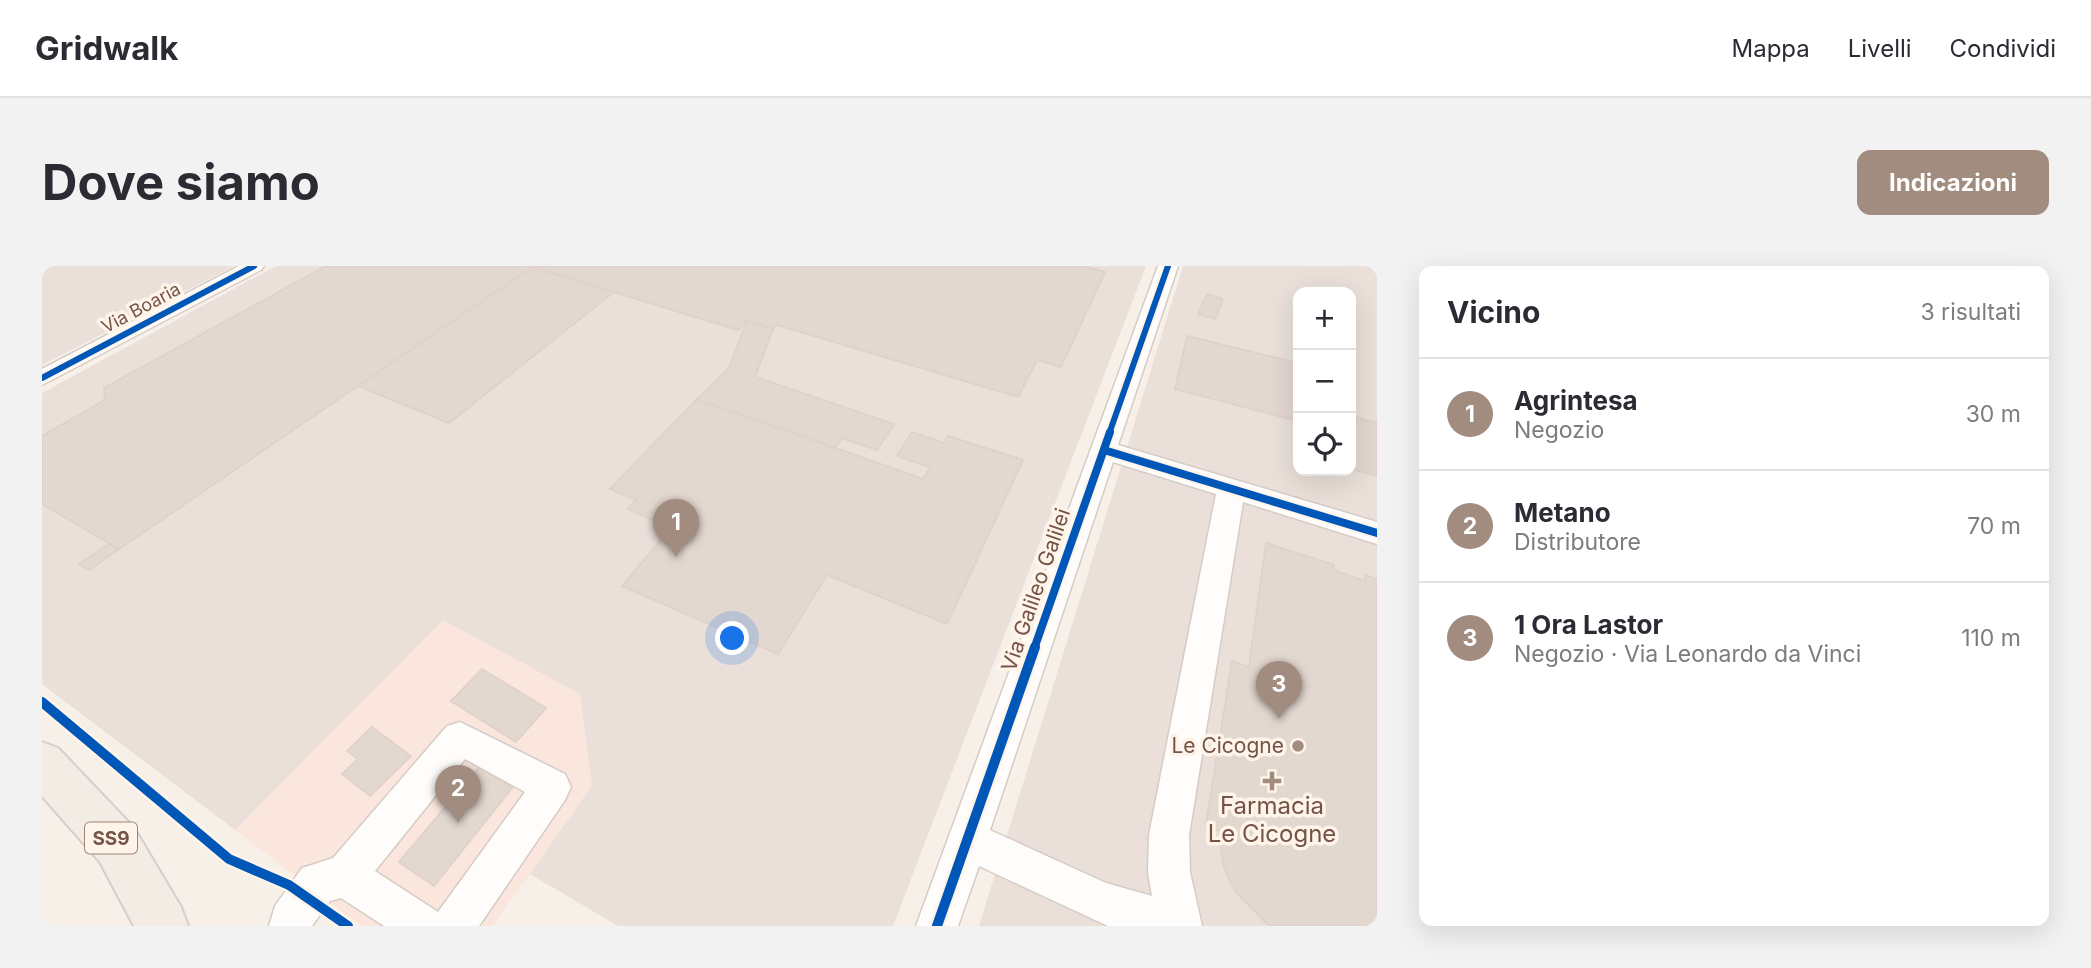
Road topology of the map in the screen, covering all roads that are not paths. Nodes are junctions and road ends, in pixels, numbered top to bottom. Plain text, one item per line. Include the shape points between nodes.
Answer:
1 (254, 266) edge
2 (1168, 266) edge
3 (42, 378) edge
4 (1104, 450) junction
5 (1231, 489) junction
6 (1377, 533) edge
7 (42, 763) edge
8 (968, 840) junction
9 (345, 876) junction
10 (1179, 924) edge
11 (162, 926) edge
12 (290, 926) edge
13 (422, 926) edge
14 (453, 926) edge
15 (937, 926) edge

1 - 3 street, Via Boaria
2 - 4 street, Via Galileo Galilei
4 - 5 street
4 - 8 street, Via Galileo Galilei
5 - 6 street
5 - 10 street via 1169,835 1169,872
7 - 11 main road, SS9 via 117,845
8 - 10 street via 1102,903
8 - 15 street, Via Galileo Galilei
9 - 12 street via 317,883
9 - 13 street
9 - 14 street via 460,738 551,787

